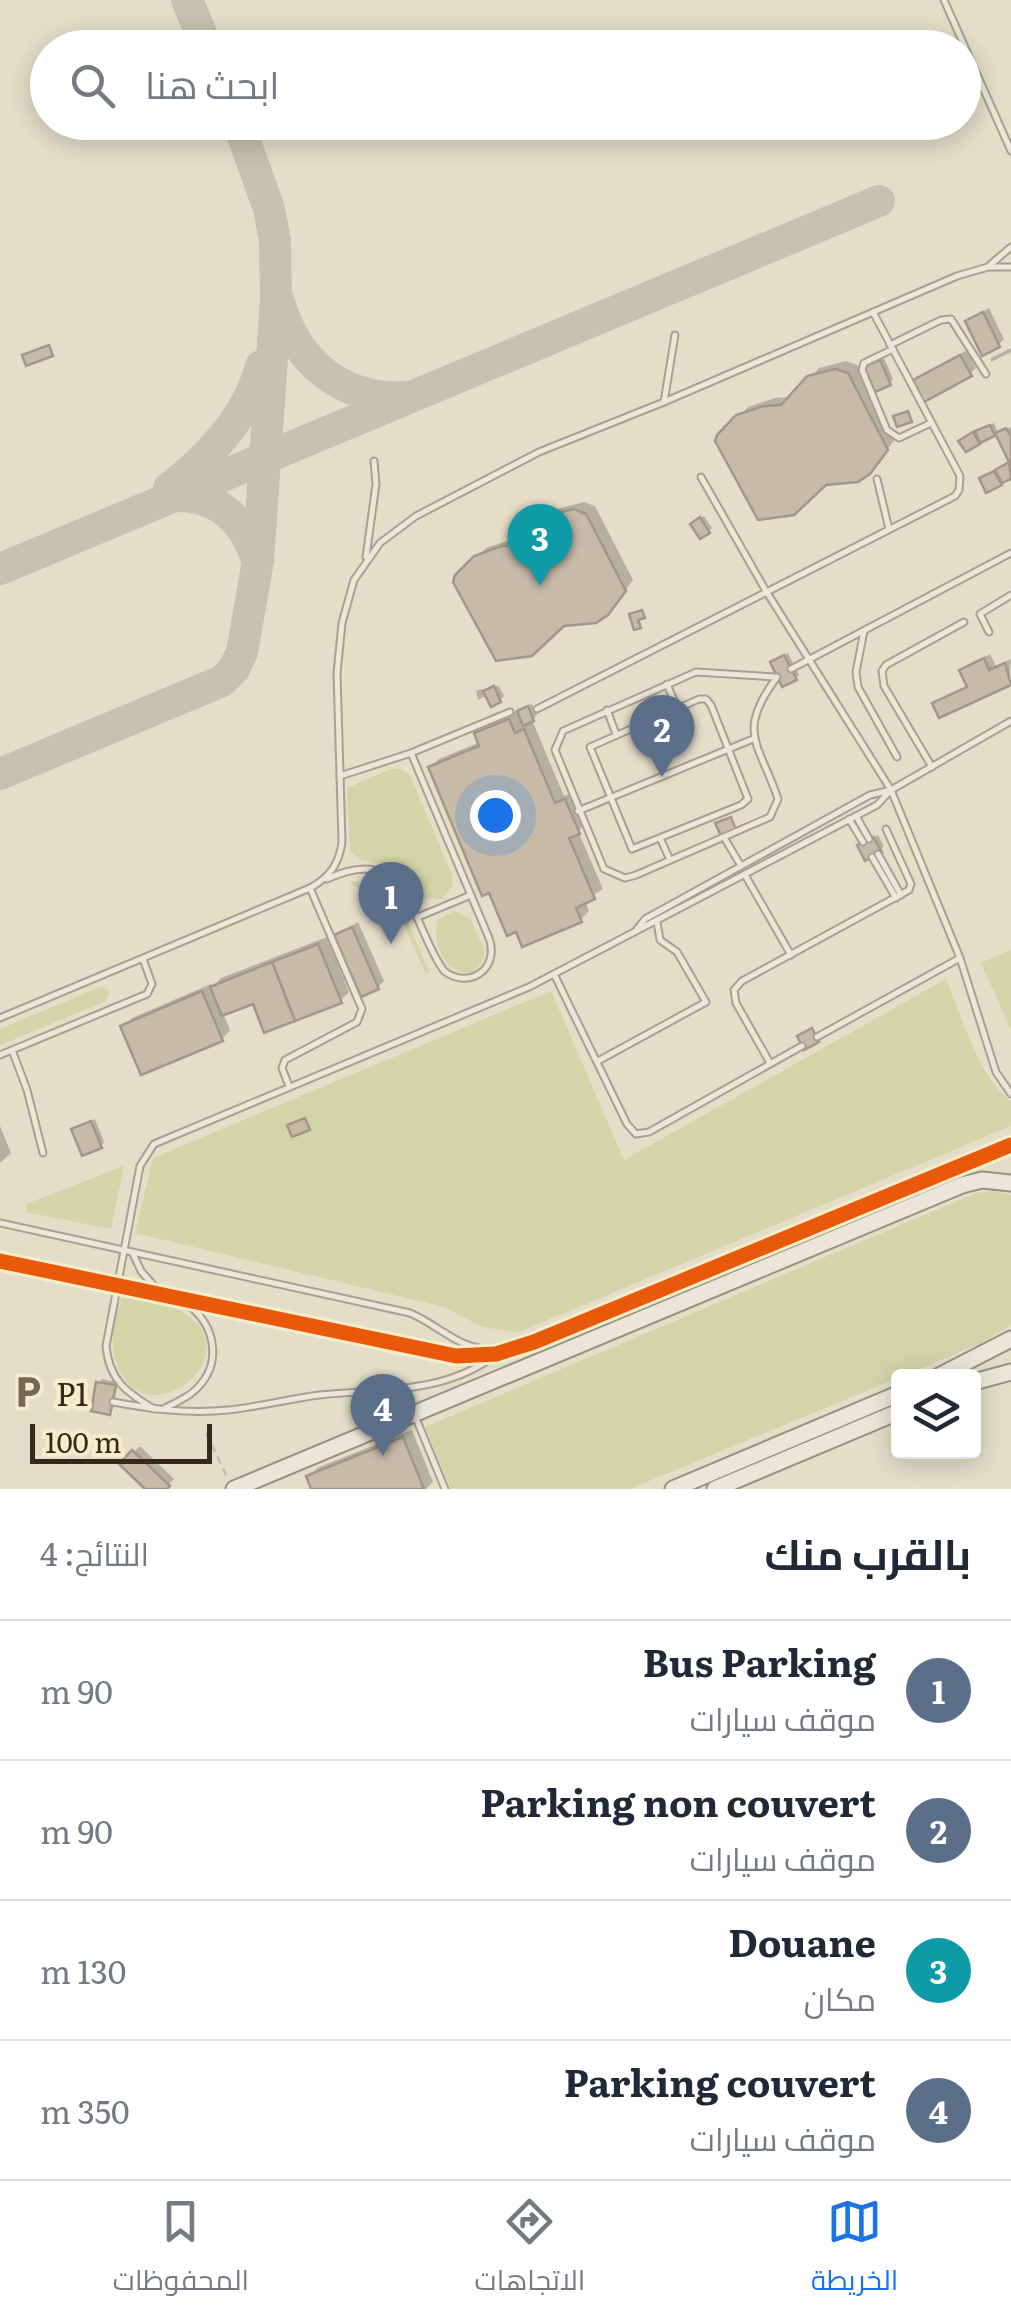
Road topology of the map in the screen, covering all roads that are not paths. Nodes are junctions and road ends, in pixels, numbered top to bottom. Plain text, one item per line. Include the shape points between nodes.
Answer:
1 (944, 0) edge
2 (957, 30) edge
3 (981, 83) edge
4 (1011, 150) edge
5 (1011, 247) edge
6 (988, 267) junction
7 (1011, 267) edge
8 (873, 312) junction
9 (675, 335) dead end
10 (892, 347) junction
11 (986, 374) dead end
12 (664, 402) junction
13 (932, 423) junction
14 (374, 461) dead end
15 (701, 477) dead end
16 (878, 479) dead end
17 (889, 530) junction
18 (1011, 553) edge
19 (365, 560) junction
20 (766, 591) junction
21 (1011, 595) edge
22 (964, 622) dead end
23 (864, 631) junction
24 (989, 632) dead end
25 (808, 659) junction
26 (791, 669) dead end
27 (667, 684) junction
28 (677, 708) junction
29 (536, 709) dead end
30 (607, 710) junction
31 (510, 712) dead end
32 (1011, 721) edge
33 (616, 734) junction
34 (753, 739) junction
35 (730, 749) junction
36 (411, 753) junction
37 (897, 758) dead end
38 (932, 767) junction
39 (340, 776) junction
40 (892, 790) junction
41 (610, 798) junction
42 (578, 811) junction
43 (852, 817) junction
44 (886, 829) dead end
45 (724, 836) junction
46 (660, 839) junction
47 (866, 840) dead end
48 (875, 856) dead end
49 (670, 860) junction
50 (741, 866) junction
51 (746, 875) junction
52 (321, 882) junction
53 (310, 888) junction
54 (692, 893) junction
55 (471, 895) junction
56 (898, 896) junction
57 (697, 901) junction
58 (418, 917) junction
59 (657, 922) junction
60 (637, 929) junction
61 (791, 955) junction
62 (143, 958) junction
63 (960, 958) junction
64 (554, 974) junction
65 (0, 1018) edge
66 (817, 1038) dead end
67 (802, 1046) dead end
68 (12, 1050) junction
69 (0, 1055) edge
70 (598, 1061) junction
71 (770, 1063) junction
72 (288, 1086) junction
73 (1011, 1094) edge
74 (1011, 1145) edge
75 (44, 1153) dead end
76 (938, 1176) junction
77 (1011, 1184) edge
78 (945, 1192) junction
79 (0, 1223) edge
80 (123, 1251) junction
81 (134, 1254) junction
82 (0, 1261) edge
83 (116, 1287) junction
84 (174, 1299) junction
85 (1011, 1339) edge
86 (504, 1352) junction
87 (953, 1369) edge
88 (1011, 1372) edge
89 (981, 1380) edge
90 (891, 1397) edge
91 (112, 1402) dead end
92 (154, 1409) junction
93 (162, 1410) junction
94 (414, 1414) junction
95 (891, 1415) edge
96 (233, 1489) edge
97 (445, 1489) edge
98 (673, 1489) edge
99 (716, 1489) edge

1 - 2 lane
3 - 4 lane
5 - 6 lane
6 - 7 lane
6 - 8 lane
8 - 10 lane
8 - 12 lane
9 - 12 lane
10 - 11 lane via 951,319
10 - 13 lane
10 - 13 lane via 862,370 887,430 900,438
12 - 19 lane via 539,452 416,516
13 - 17 lane via 960,476 959,490
14 - 19 lane
15 - 20 lane
16 - 17 lane
17 - 20 lane
18 - 23 lane
19 - 39 lane via 345,600 342,623
20 - 25 lane
20 - 29 lane
21 - 24 lane via 980,614
22 - 38 lane via 882,671 884,686
23 - 25 lane
23 - 37 lane via 858,686
25 - 26 lane
25 - 40 lane
27 - 28 lane
27 - 30 lane
27 - 34 lane via 705,671 776,677
28 - 33 lane
28 - 35 lane via 706,699
30 - 33 lane
30 - 42 lane via 556,739
31 - 36 lane
32 - 38 lane
33 - 41 lane via 589,751
34 - 35 lane
34 - 45 lane via 776,809 770,818
35 - 41 lane
35 - 46 lane via 748,799 722,817
36 - 39 lane
36 - 55 lane
38 - 40 lane
39 - 52 lane via 340,854
40 - 43 lane
40 - 50 lane via 870,795
40 - 63 lane
41 - 42 lane
41 - 46 lane via 632,849
42 - 49 lane via 604,869 614,876
43 - 47 lane
43 - 51 lane
44 - 56 lane via 911,884
45 - 49 lane
45 - 50 lane
46 - 49 lane
48 - 56 lane
50 - 54 lane
51 - 57 lane
51 - 61 lane
52 - 53 lane
52 - 58 lane via 350,871 384,874 405,890
53 - 62 lane
53 - 72 lane via 362,1008 357,1022 285,1060
54 - 57 lane
54 - 60 lane
55 - 58 lane
55 - 58 lane via 492,946 489,964 476,977 459,979 444,971
56 - 61 lane
57 - 59 lane
59 - 60 lane
59 - 70 lane via 660,940 678,952 706,1002
60 - 64 lane
61 - 71 lane via 734,990
62 - 65 lane
62 - 68 lane via 152,984 147,994
63 - 66 lane
63 - 73 lane via 996,1072
64 - 70 lane
64 - 72 lane
67 - 71 lane
68 - 69 lane
68 - 75 lane
70 - 71 lane via 630,1130 642,1134
72 - 80 lane via 148,1150
74 - 76 street
76 - 78 street
76 - 86 street
77 - 78 street via 974,1181
78 - 94 street
79 - 80 lane
80 - 81 lane
80 - 83 lane
81 - 84 lane via 148,1280
81 - 86 lane via 410,1313 461,1343
82 - 83 street
83 - 84 street
83 - 92 lane via 108,1365 121,1387
84 - 86 street via 456,1356
84 - 93 lane via 205,1322 213,1356 198,1387
85 - 87 street
86 - 93 lane via 472,1372 409,1388 229,1410
88 - 89 street
90 - 98 street
91 - 92 lane
92 - 93 lane
94 - 96 street
94 - 97 lane
95 - 99 street

